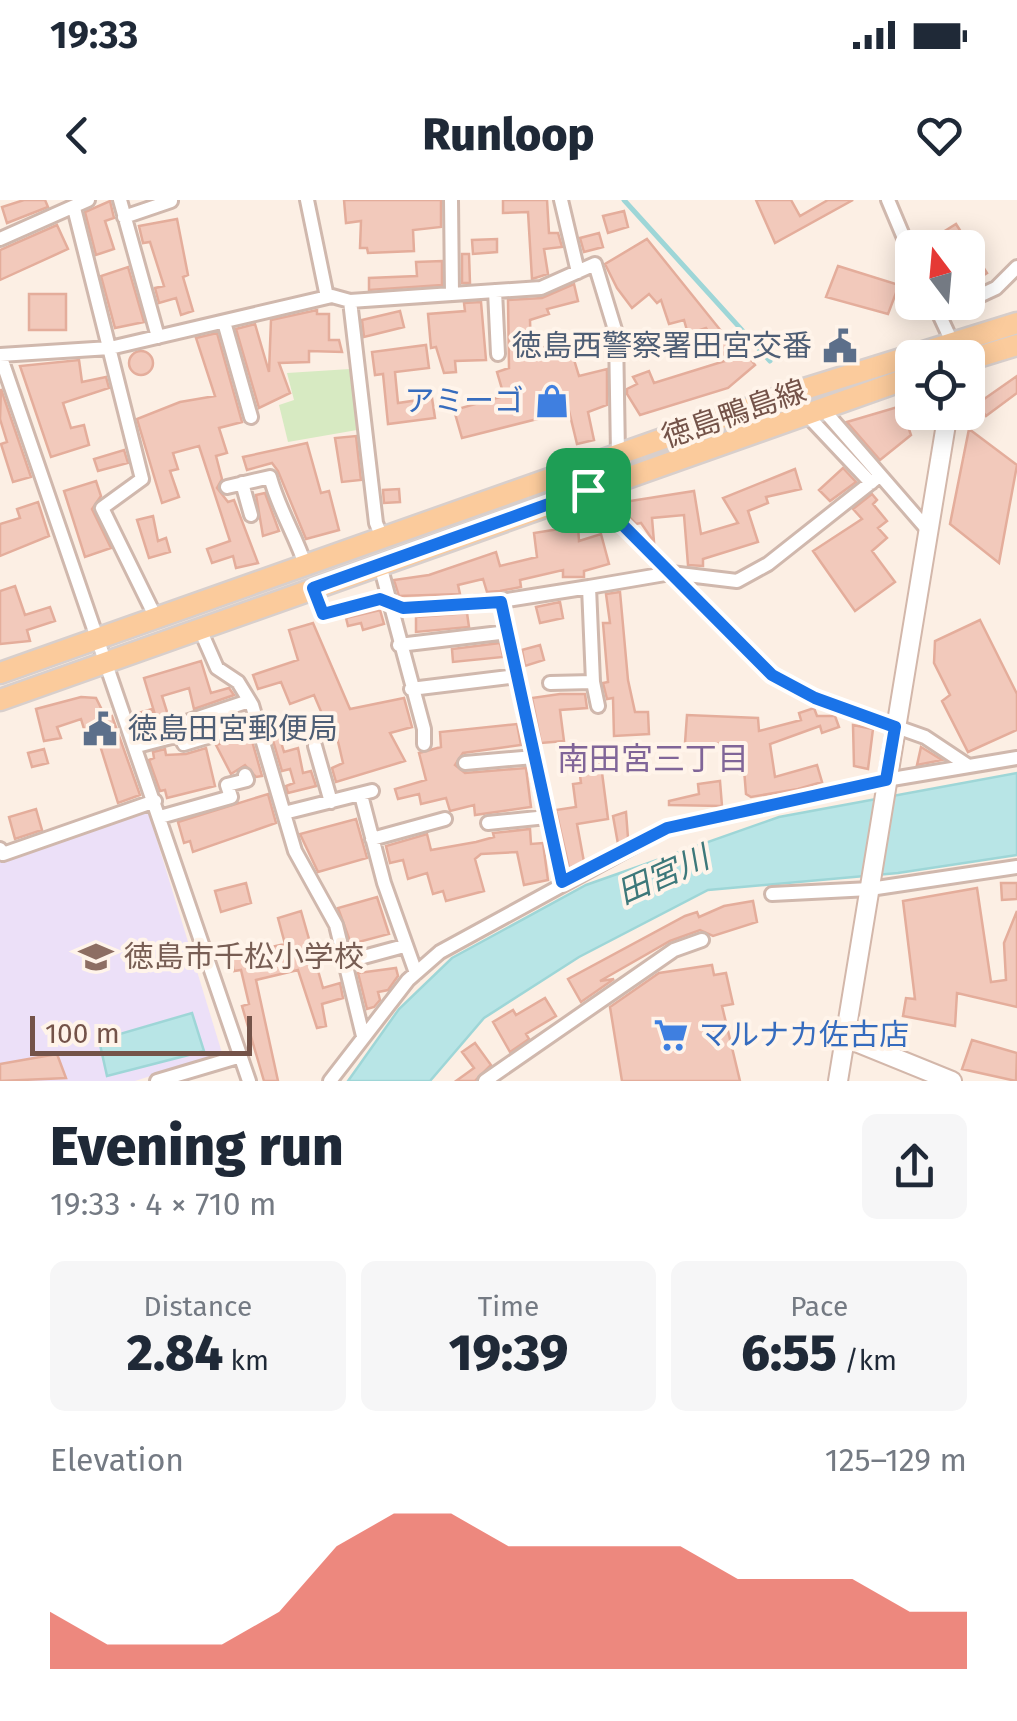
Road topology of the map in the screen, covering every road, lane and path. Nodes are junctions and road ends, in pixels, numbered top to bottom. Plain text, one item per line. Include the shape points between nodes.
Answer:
1 (88, 200) edge
2 (120, 200) edge
3 (307, 200) edge
4 (451, 200) edge
5 (561, 200) edge
6 (888, 200) edge
7 (170, 201) edge
8 (74, 208) junction
9 (124, 217) junction
10 (901, 230) edge
11 (0, 238) edge
12 (1017, 267) edge
13 (578, 272) junction
14 (495, 291) junction
15 (985, 293) edge
16 (452, 294) junction
17 (327, 297) junction
18 (350, 301) junction
19 (224, 322) junction
20 (1017, 322) edge
21 (158, 337) junction
22 (976, 340) edge
23 (1017, 345) edge
24 (110, 348) junction
25 (498, 354) dead end
26 (0, 355) edge
27 (985, 355) edge
28 (895, 368) edge
29 (895, 383) edge
30 (6, 391) edge
31 (813, 410) junction
32 (251, 417) dead end
33 (945, 430) edge
34 (618, 454) junction
35 (626, 476) junction
36 (874, 480) junction
37 (242, 484) junction
38 (227, 487) dead end
39 (588, 490) junction
40 (251, 514) dead end
41 (927, 529) junction
42 (383, 540) junction
43 (380, 564) junction
44 (306, 566) junction
45 (671, 573) junction
46 (589, 587) junction
47 (313, 588) junction
48 (392, 602) junction
49 (501, 602) junction
50 (156, 618) junction
51 (198, 627) junction
52 (508, 632) junction
53 (100, 638) junction
54 (400, 645) junction
55 (108, 662) junction
56 (0, 673) edge
57 (517, 676) junction
58 (593, 682) junction
59 (550, 684) dead end
60 (411, 689) junction
61 (0, 700) edge
62 (249, 701) junction
63 (598, 706) dead end
64 (257, 722) junction
65 (895, 727) junction
66 (179, 736) junction
67 (424, 744) dead end
68 (137, 746) junction
69 (315, 746) dead end
70 (534, 758) junction
71 (1017, 758) edge
72 (465, 763) dead end
73 (967, 765) junction
74 (245, 774) dead end
75 (885, 786) junction
76 (155, 801) junction
77 (330, 802) junction
78 (284, 813) junction
79 (160, 817) junction
80 (547, 817) junction
81 (445, 819) dead end
82 (488, 823) dead end
83 (372, 839) junction
84 (0, 850) edge
85 (1017, 867) edge
86 (562, 882) junction
87 (870, 889) junction
88 (772, 894) dead end
89 (702, 940) dead end
90 (404, 946) junction
91 (345, 962) junction
92 (416, 973) junction
93 (363, 1036) junction
94 (846, 1038) junction
95 (241, 1056) junction
96 (157, 1081) edge
97 (249, 1081) edge
98 (330, 1081) edge
99 (485, 1081) edge
100 (838, 1081) edge
101 (952, 1081) edge

1 - 8 street
2 - 9 street
3 - 17 street
4 - 16 street
5 - 13 street
6 - 10 street
7 - 9 street
8 - 11 street
8 - 24 street
9 - 21 street
12 - 15 street
13 - 14 street via 541,288
13 - 34 street via 596,264 616,334
14 - 16 street
14 - 25 street
16 - 18 street
17 - 18 street
17 - 19 street
18 - 42 street
19 - 21 street
19 - 32 street
20 - 22 main road, 徳島鴨島線
21 - 24 street
23 - 27 main road
24 - 26 street
24 - 50 street via 142,479 102,508
26 - 30 street
28 - 34 main road, 徳島鴨島線
29 - 31 main road, 徳島鴨島線
30 - 53 street
31 - 35 main road, 徳島鴨島線
31 - 36 street
33 - 41 street
34 - 35 street
34 - 42 main road, 徳島鴨島線
35 - 39 main road, 徳島鴨島線
36 - 41 street
36 - 45 street via 768,564 736,581
37 - 38 street
37 - 40 street
37 - 44 street via 270,477
39 - 43 main road, 徳島鴨島線
39 - 45 street
41 - 65 street
42 - 44 main road, 徳島鴨島線
43 - 47 main road, 徳島鴨島線
43 - 48 street
44 - 50 main road, 徳島鴨島線
45 - 46 street
45 - 65 street via 772,675
46 - 49 street
46 - 58 street
47 - 48 street via 323,614 380,599
47 - 51 main road, 徳島鴨島線
48 - 49 street via 403,608
48 - 54 street
49 - 52 street
50 - 53 main road, 徳島鴨島線
51 - 55 main road, 徳島鴨島線
51 - 62 street via 217,668 238,682
52 - 54 street
52 - 57 street
53 - 55 street
53 - 56 main road, 徳島鴨島線
54 - 60 street
55 - 61 main road, 徳島鴨島線
55 - 68 street
57 - 60 street
57 - 70 street
58 - 59 street
58 - 63 street
60 - 67 street
62 - 64 street
62 - 66 street via 180,724
64 - 66 street via 184,744
64 - 78 street
65 - 73 street
65 - 75 street
66 - 68 street
68 - 76 street
69 - 77 street
70 - 72 street
70 - 80 street
71 - 73 street
73 - 75 street
74 - 79 street via 247,780 227,785 230,796
75 - 86 street via 667,828
75 - 87 street
76 - 79 street
76 - 84 street
77 - 78 street
77 - 83 street via 366,793
78 - 91 street via 294,851 336,925
79 - 95 street
80 - 82 street
80 - 86 street
81 - 83 street
83 - 90 street
85 - 87 street
86 - 92 street
87 - 88 street
87 - 94 street
89 - 99 street via 674,950
90 - 91 street
90 - 92 street
91 - 93 street
92 - 93 street
93 - 98 street
94 - 100 street
94 - 101 street
95 - 96 street
95 - 97 street

